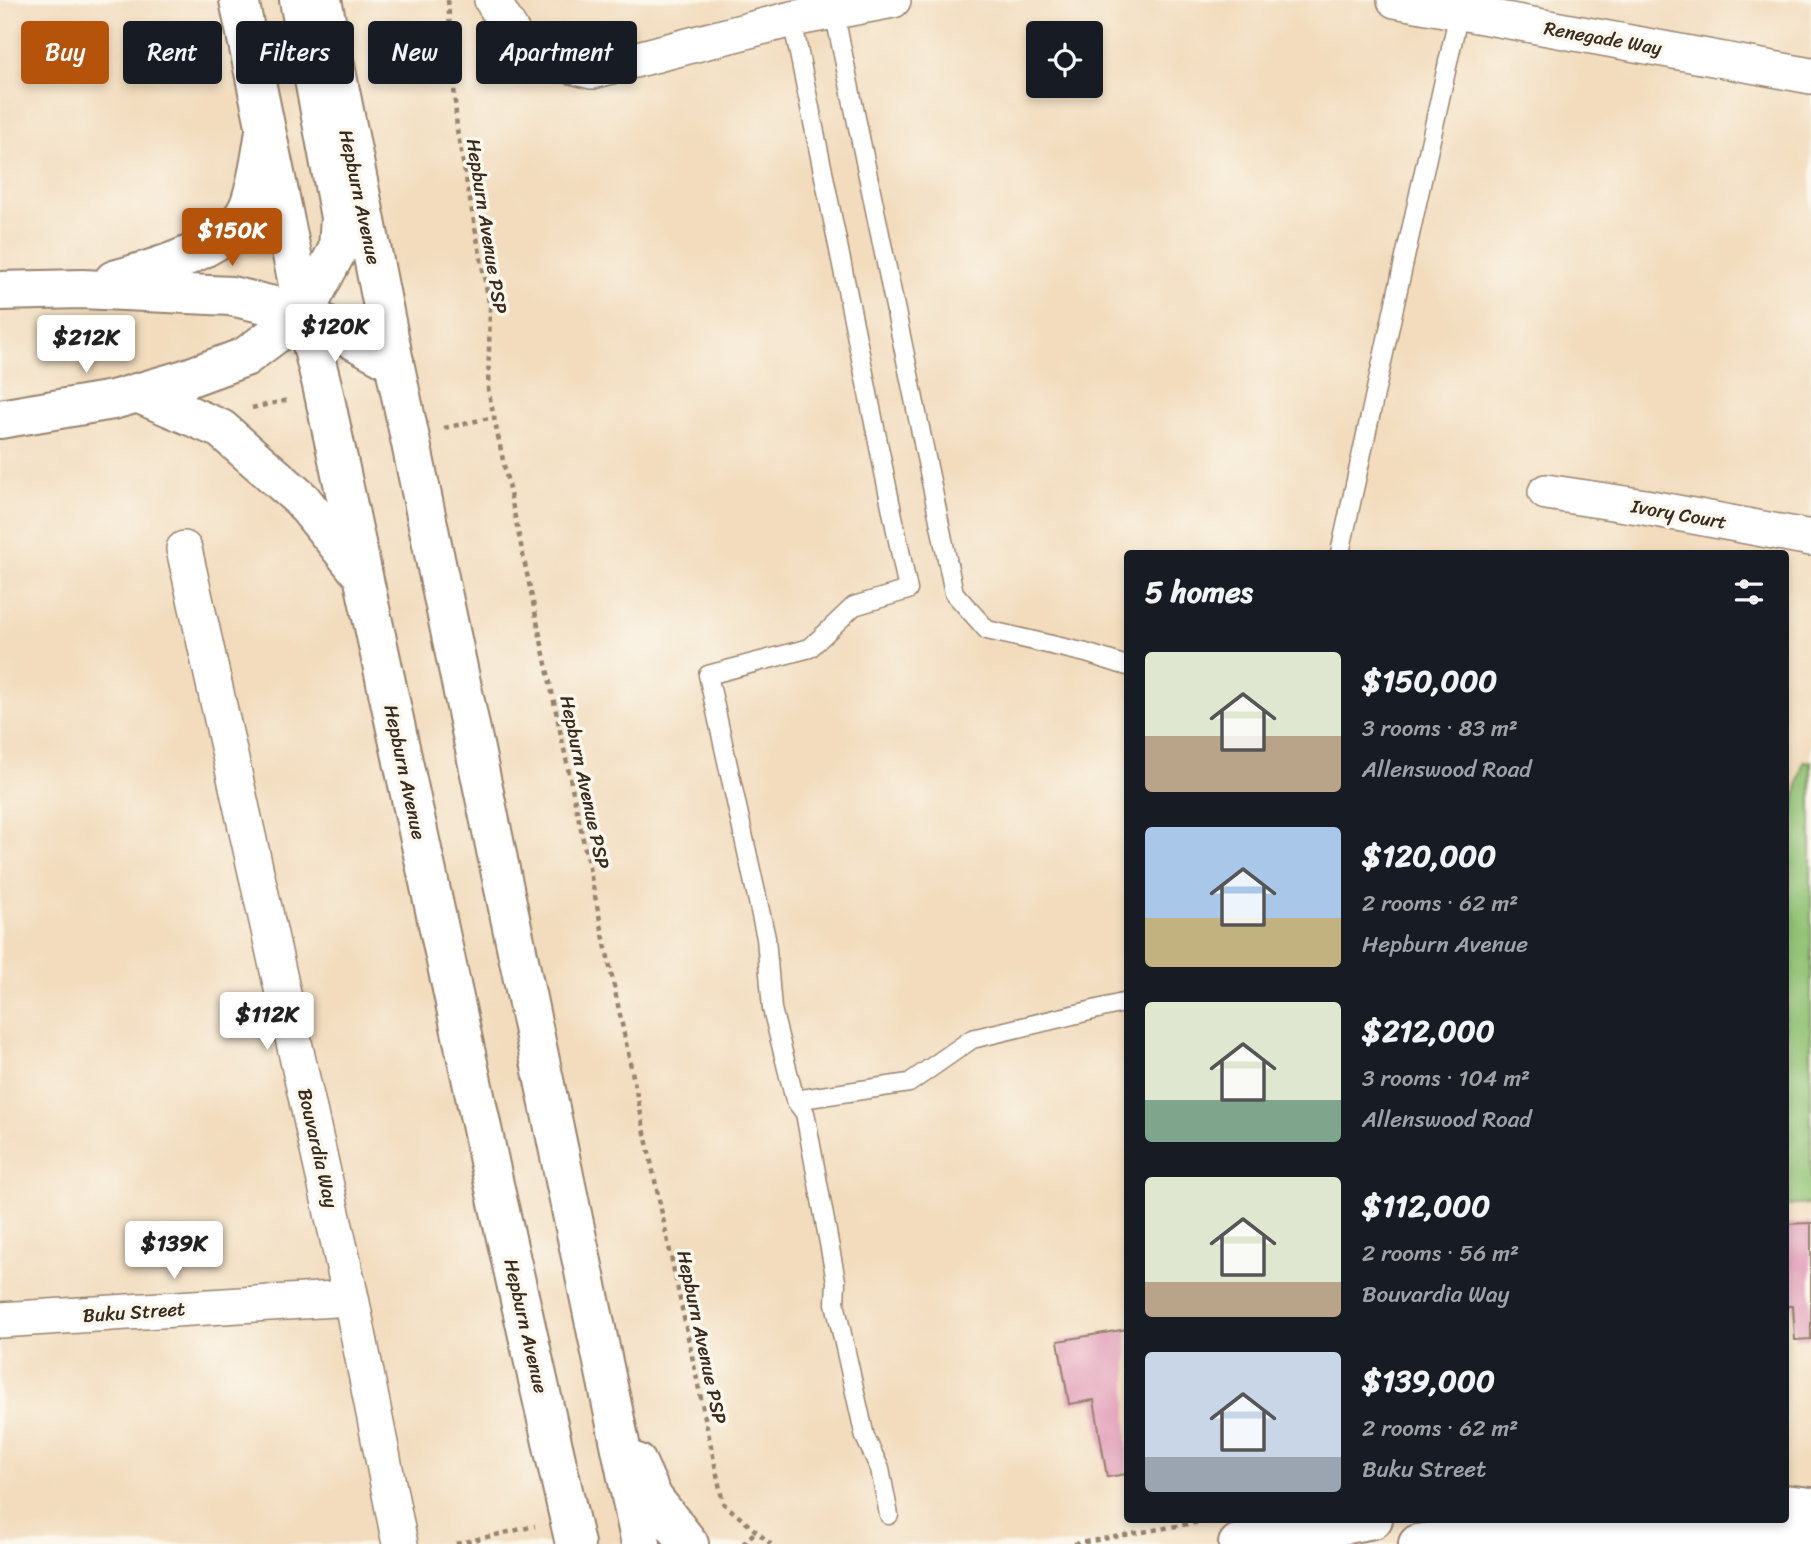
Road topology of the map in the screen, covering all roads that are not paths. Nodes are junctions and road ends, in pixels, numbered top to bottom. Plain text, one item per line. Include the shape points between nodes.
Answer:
1 (239, 0) edge
2 (299, 0) edge
3 (322, 0) edge
4 (492, 0) edge
5 (893, 0) edge
6 (1395, 0) edge
7 (834, 11) junction
8 (1459, 12) junction
9 (792, 19) junction
10 (1811, 76) edge
11 (265, 131) junction
12 (82, 289) junction
13 (0, 291) edge
14 (304, 313) junction
15 (394, 362) junction
16 (137, 393) junction
17 (0, 419) edge
18 (1546, 492) dead end
19 (1811, 538) edge
20 (184, 549) dead end
21 (1341, 550) edge
22 (362, 576) junction
23 (1124, 665) edge
24 (1124, 1003) edge
25 (795, 1101) junction
26 (351, 1298) junction
27 (0, 1320) edge
28 (614, 1413) junction
29 (1789, 1504) edge
30 (1811, 1507) edge
31 (889, 1515) dead end
32 (1351, 1523) edge
33 (1811, 1539) edge
34 (400, 1544) edge
35 (575, 1544) edge
36 (641, 1544) edge
37 (689, 1544) edge
38 (1238, 1544) edge
39 (1418, 1544) edge

1 - 11 main road, Hepburn Avenue
2 - 14 main road via 341,226 338,249
3 - 15 main road, Hepburn Avenue
4 - 9 street via 525,54 592,71
5 - 7 street
6 - 8 street, Renegade Way
7 - 9 street
7 - 23 lane via 954,593 988,630
8 - 10 street, Renegade Way
8 - 21 lane
9 - 25 lane via 908,590 854,607 810,649 708,675 766,938 772,1009
11 - 12 main road via 248,209 216,242 159,267
11 - 14 main road, Hepburn Avenue
12 - 13 main road
12 - 14 main road via 231,296
14 - 15 main road
14 - 16 main road via 245,357
14 - 22 main road, Hepburn Avenue
15 - 28 main road, Hepburn Avenue
16 - 17 main road
16 - 22 main road via 221,429 302,500
18 - 19 street, Ivory Court
20 - 26 street, Bouvardia Way
22 - 35 main road, Hepburn Avenue
24 - 25 lane via 972,1039 909,1083
25 - 31 lane via 805,1113 836,1281 835,1303 865,1437 880,1469
26 - 27 street, Buku Street
26 - 34 street, Bouvardia Way
28 - 36 main road, Hepburn Avenue
28 - 37 main road via 653,1498
29 - 30 main road
32 - 38 main road
33 - 39 main road via 1730,1532 1560,1530

